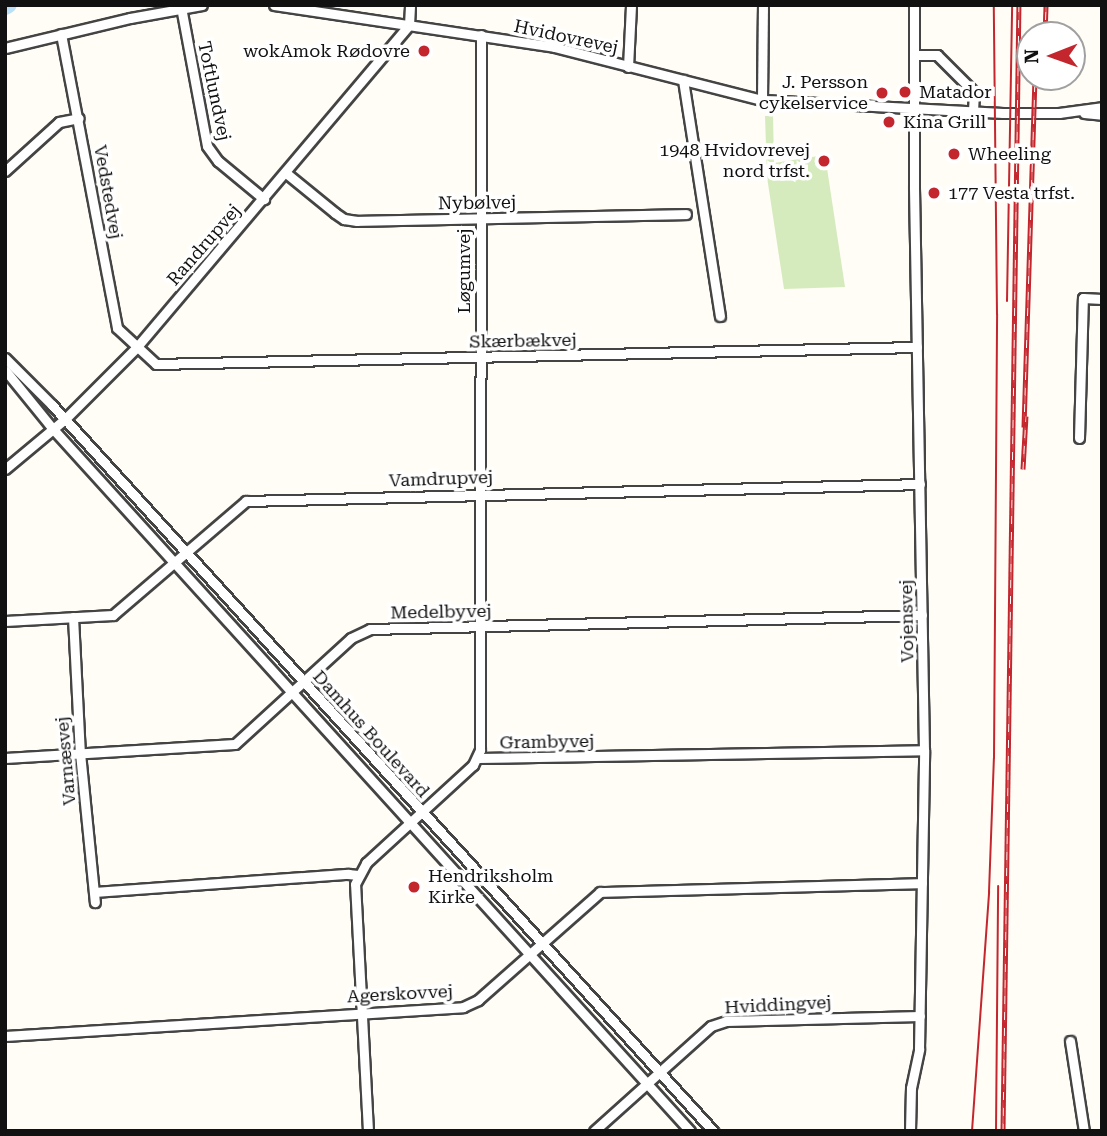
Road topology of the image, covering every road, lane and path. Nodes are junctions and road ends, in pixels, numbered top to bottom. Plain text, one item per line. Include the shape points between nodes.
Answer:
1 (202, 5) edge
2 (274, 5) edge
3 (411, 5) edge
4 (631, 5) edge
5 (763, 5) edge
6 (914, 5) edge
7 (181, 7) junction
8 (409, 24) junction
9 (61, 34) junction
10 (481, 35) junction
11 (5, 48) edge
12 (915, 55) junction
13 (628, 67) junction
14 (683, 80) junction
15 (762, 100) junction
16 (1102, 107) edge
17 (915, 110) junction
18 (974, 112) junction
19 (1072, 112) junction
20 (1102, 115) edge
21 (79, 118) junction
22 (5, 171) edge
23 (286, 173) junction
24 (264, 199) junction
25 (686, 214) dead end
26 (480, 218) junction
27 (1102, 299) edge
28 (720, 316) dead end
29 (917, 347) junction
30 (136, 348) junction
31 (481, 357) junction
32 (5, 358) edge
33 (5, 370) edge
34 (65, 419) junction
35 (53, 429) junction
36 (1079, 438) dead end
37 (5, 470) edge
38 (920, 484) junction
39 (481, 493) junction
40 (186, 552) junction
41 (173, 561) junction
42 (922, 615) junction
43 (73, 617) junction
44 (5, 621) edge
45 (480, 627) junction
46 (303, 682) junction
47 (292, 693) junction
48 (925, 750) junction
49 (80, 753) junction
50 (5, 758) edge
51 (478, 758) junction
52 (421, 813) junction
53 (410, 824) junction
54 (358, 876) junction
55 (922, 883) junction
56 (540, 943) junction
57 (529, 952) junction
58 (362, 1011) junction
59 (919, 1016) junction
60 (5, 1036) edge
61 (1070, 1041) dead end
62 (661, 1071) junction
63 (647, 1083) junction
64 (368, 1131) edge
65 (594, 1131) edge
66 (691, 1131) edge
67 (713, 1131) edge
68 (910, 1131) edge
69 (1084, 1131) edge

1 - 7 street
2 - 8 street, Hvidovrevej
3 - 8 street
4 - 13 street
5 - 15 street
6 - 12 street, Vojensvej
7 - 9 street
7 - 24 street, Toftlundvej via 207,146
8 - 10 street, Hvidovrevej
8 - 23 street, Randrupvej
9 - 11 street
9 - 21 street, Vedstedvej
10 - 13 street, Hvidovrevej via 554,47
10 - 26 street, Løgumvej
12 - 17 street, Vojensvej
12 - 18 street via 937,55 974,92
13 - 14 street, Hvidovrevej
14 - 15 street, Hvidovrevej
14 - 28 street
15 - 17 street, Hvidovrevej
16 - 19 street, Hvidovrevej
17 - 18 street, Hvidovrevej
17 - 29 street, Vojensvej
18 - 19 street, Hvidovrevej
19 - 20 street, Hvidovrevej
21 - 22 street via 59,122
21 - 30 street, Vedstedvej via 117,328
23 - 24 street, Randrupvej
23 - 26 street, Nybølvej via 344,219
24 - 30 street, Randrupvej
25 - 26 street, Nybølvej
26 - 31 street, Løgumvej
27 - 36 street via 1083,298
29 - 31 street, Skærbækvej
29 - 38 street, Vojensvej
30 - 31 street, Skærbækvej via 161,365
30 - 34 street, Randrupvej
31 - 39 street, Løgumvej
32 - 34 street, Damhus Boulevard
33 - 35 street, Damhus Boulevard
34 - 35 street, Randrupvej
34 - 40 street, Damhus Boulevard
35 - 37 street, Randrupvej
35 - 41 street, Damhus Boulevard
38 - 39 street, Vamdrupvej
38 - 42 street, Vojensvej
39 - 40 street, Vamdrupvej via 246,500
39 - 45 street, Løgumvej
40 - 41 street, Vamdrupvej
40 - 46 street, Damhus Boulevard
41 - 43 street, Vamdrupvej via 116,613
41 - 47 street, Damhus Boulevard
42 - 45 street, Medelbyvej
42 - 48 street, Vojensvej
43 - 44 street, Vamdrupvej
43 - 49 street, Varnæsvej
45 - 46 street, Medelbyvej via 363,631
45 - 51 street, Løgumvej
46 - 47 street, Medelbyvej
46 - 52 street, Damhus Boulevard
47 - 49 street, Medelbyvej via 243,739 226,747
47 - 53 street, Damhus Boulevard
48 - 51 street, Grambyvej
48 - 55 street, Vojensvej
49 - 50 street, Medelbyvej
49 - 54 street, Varnæsvej via 94,897
51 - 52 street, Grambyvej
52 - 53 street, Grambyvej
52 - 56 street, Damhus Boulevard
53 - 54 street, Grambyvej via 366,863
53 - 57 street, Damhus Boulevard
54 - 58 street via 354,906
55 - 56 street, Agerskovvej via 611,890 590,898
55 - 59 street, Vojensvej
56 - 57 street, Agerskovvej
56 - 62 street, Damhus Boulevard
57 - 58 street, Agerskovvej via 470,1005
57 - 63 street, Damhus Boulevard
58 - 60 street, Agerskovvej
58 - 64 street
59 - 62 street, Hviddingvej via 726,1021 711,1026
59 - 68 street, Vojensvej
61 - 69 street
62 - 63 street, Hviddingvej
62 - 67 street, Damhus Boulevard
63 - 65 street, Hviddingvej
63 - 66 street, Damhus Boulevard

